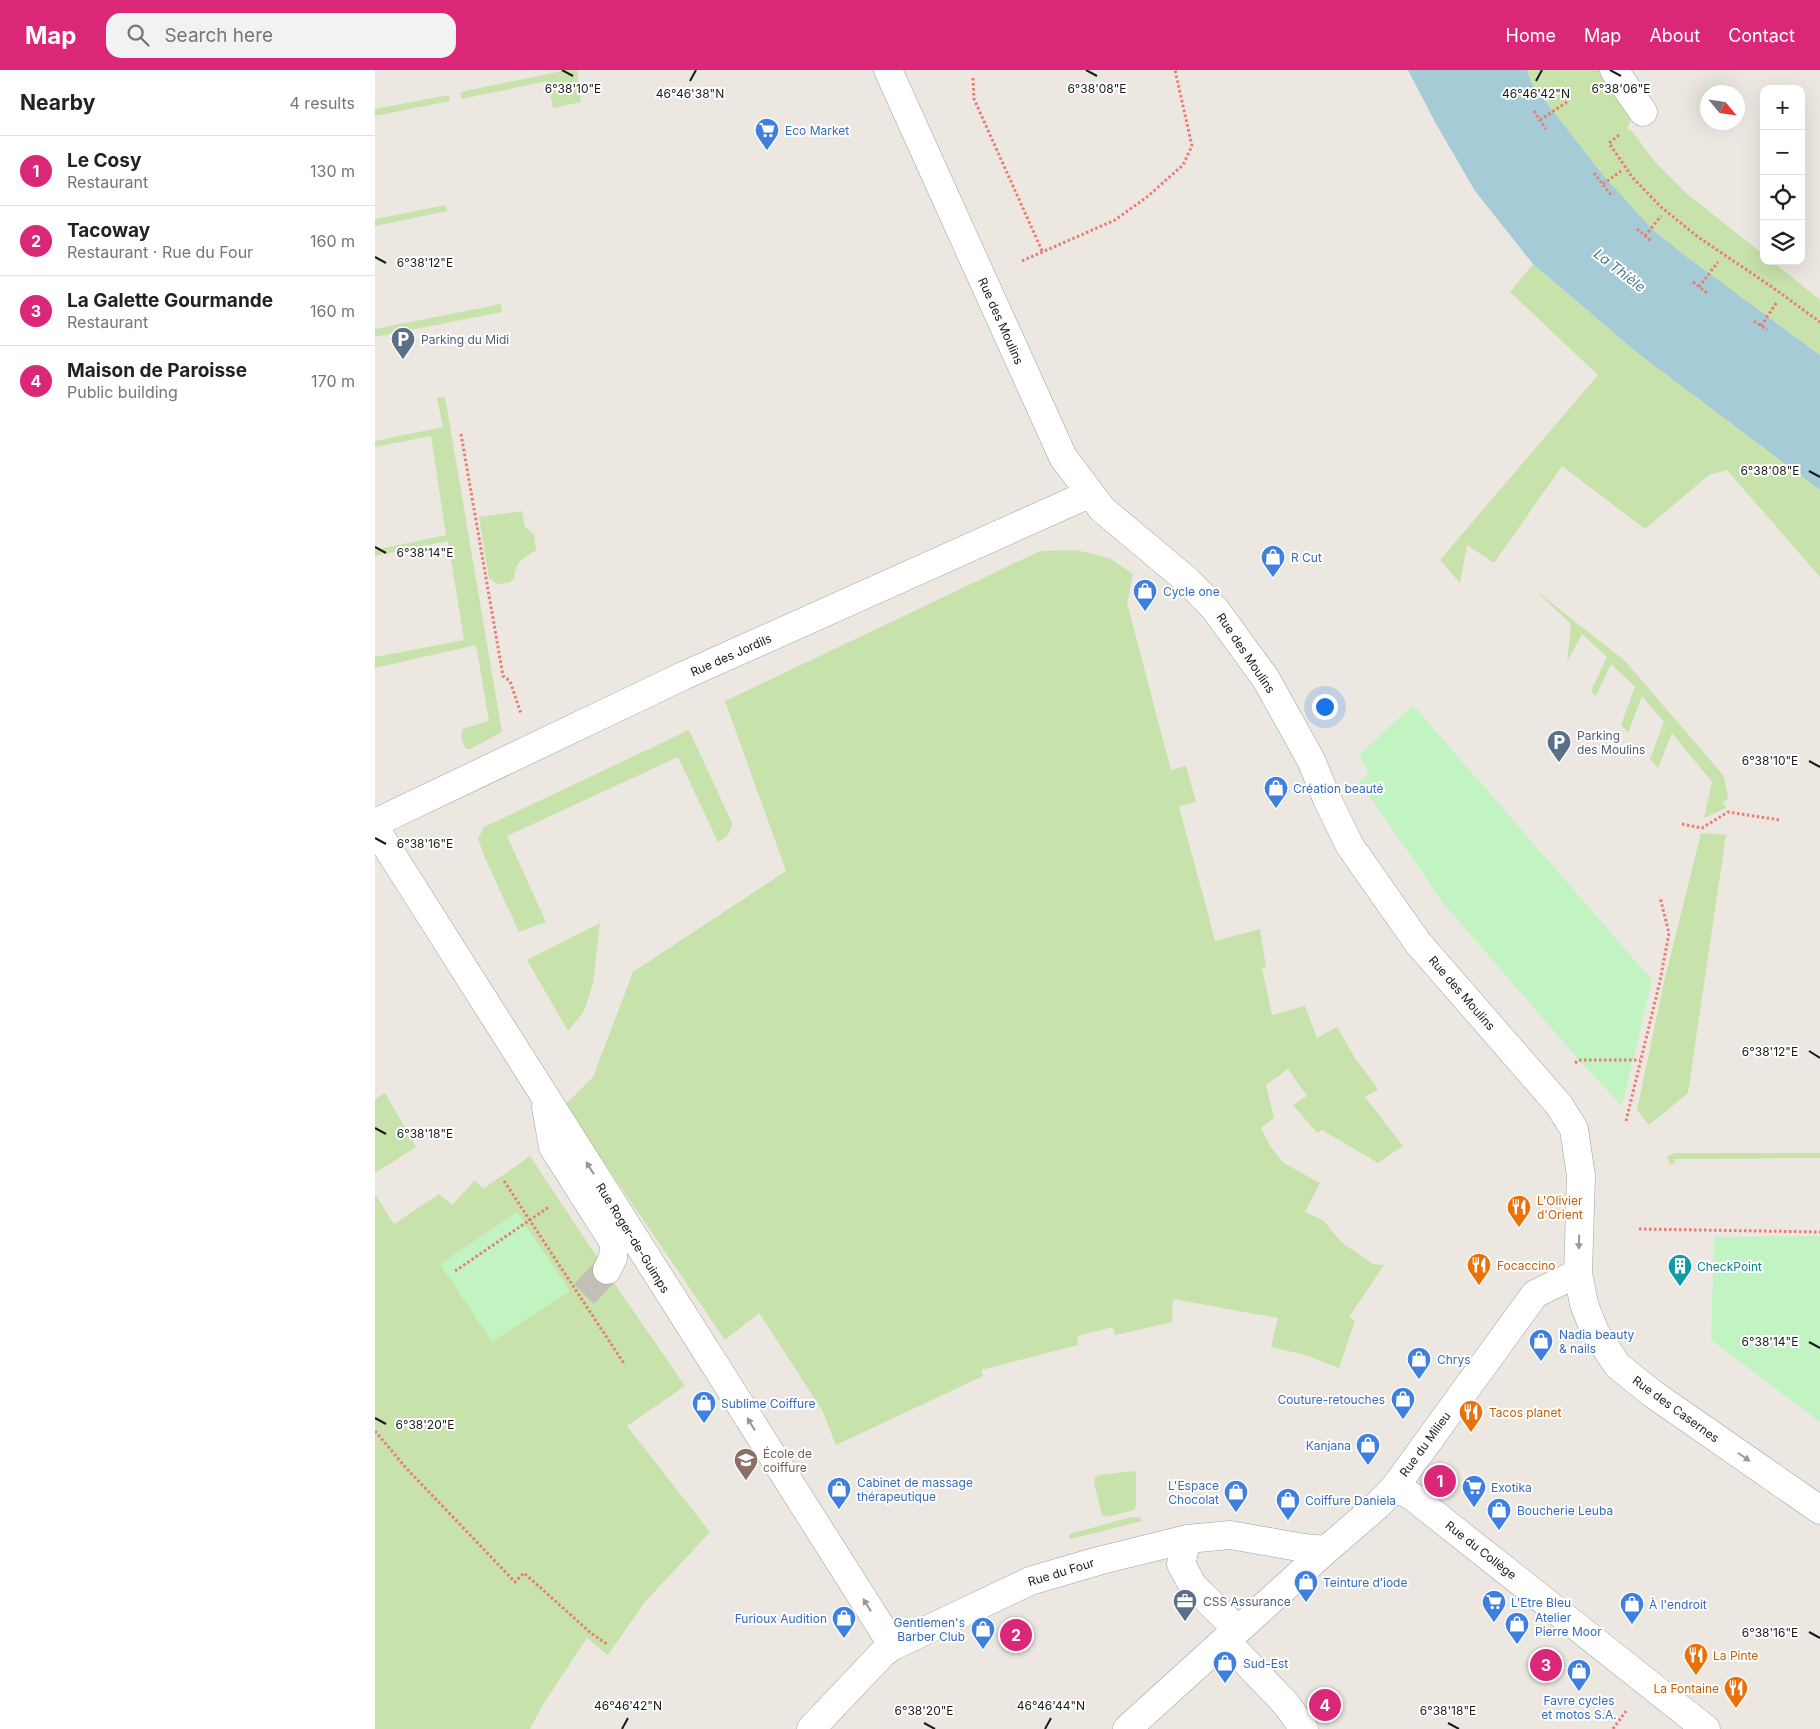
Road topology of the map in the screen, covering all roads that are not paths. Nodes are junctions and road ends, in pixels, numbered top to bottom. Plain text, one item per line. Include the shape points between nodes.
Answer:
1 (888, 70) edge
2 (1614, 70) edge
3 (1643, 112) road end
4 (1089, 494) junction
5 (375, 823) edge
6 (375, 828) edge
7 (544, 1093) junction
8 (607, 1270) tunnel mouth
9 (1578, 1273) junction
10 (1395, 1486) junction
11 (1820, 1510) edge
12 (1187, 1540) junction
13 (1325, 1550) junction
14 (1231, 1635) junction
15 (893, 1646) junction
16 (811, 1729) edge
17 (1127, 1729) edge
18 (1304, 1729) edge
19 (1706, 1729) edge

1 - 4 street, Rue des Moulins via 1040,410 1063,457
2 - 3 street
4 - 5 street, Rue des Jordils via 683,676
4 -> 9 street, Rue des Moulins via 1215,609 1266,679 1311,760 1350,846 1418,943 1559,1104 1574,1129 1581,1176
6 - 7 street, Rue Roger-de-Guimps
7 - 8 street via 553,1147 614,1243 613,1258
15 -> 7 street, Rue Roger-de-Guimps
9 - 10 street, Rue du Milieu via 1535,1294
9 -> 11 street, Rue des Casernes via 1584,1304 1595,1332 1618,1366
10 - 13 street, Rue du Milieu via 1377,1506
10 - 19 street, Rue du Collège via 1421,1503
12 - 13 street, Rue du Four via 1230,1535
12 - 14 street via 1181,1564 1193,1586
12 - 15 street, Rue du Four via 1030,1581
13 - 14 street, Rue du Milieu
14 - 17 street, Rue du Milieu
14 - 18 street
15 - 16 street, Rue du Four

